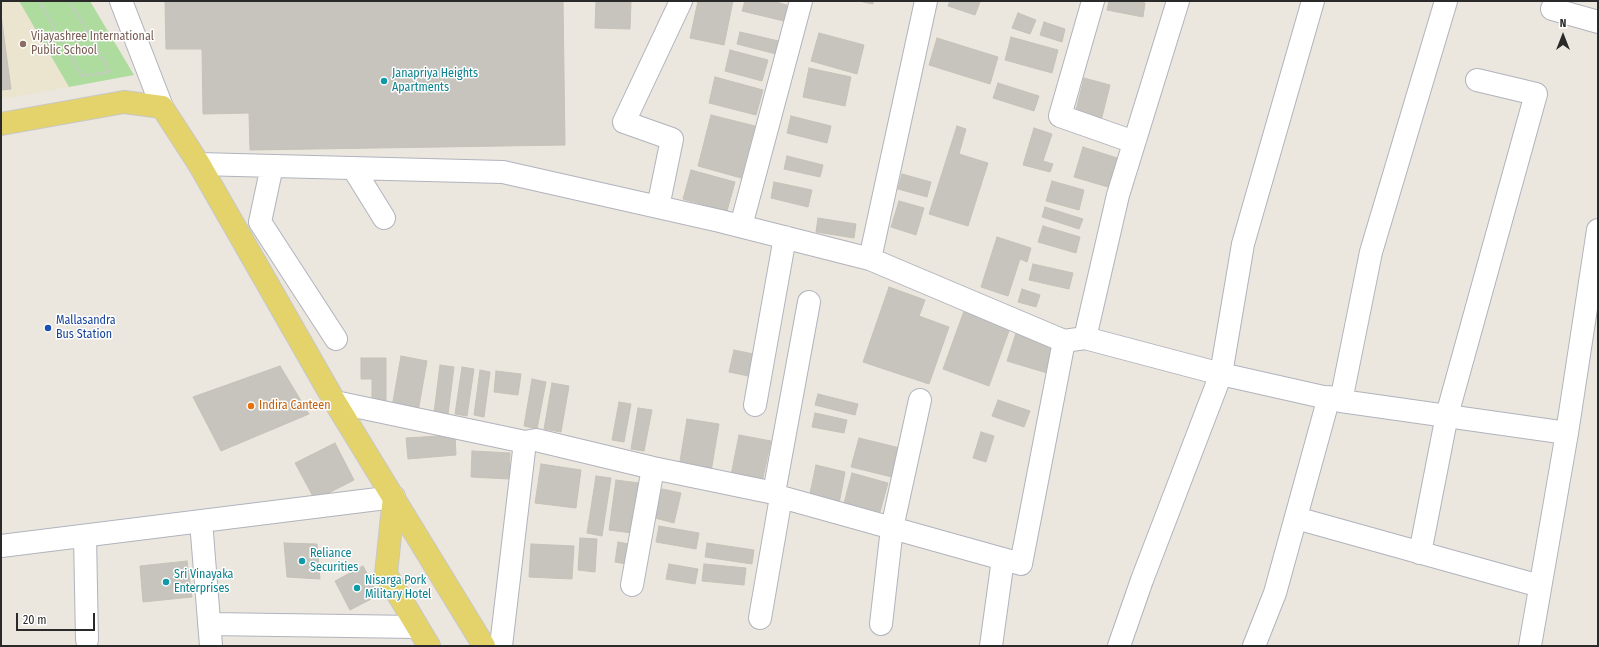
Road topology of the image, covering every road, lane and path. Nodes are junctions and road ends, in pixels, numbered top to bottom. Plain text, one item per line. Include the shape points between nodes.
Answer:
1 (40, 1) edge
2 (70, 1) edge
3 (121, 1) edge
4 (681, 1) edge
5 (801, 1) edge
6 (926, 1) edge
7 (1093, 1) edge
8 (1178, 1) edge
9 (1313, 1) edge
10 (1446, 1) edge
11 (1552, 9) dead end
12 (1598, 22) edge
13 (1477, 80) dead end
14 (162, 108) junction
15 (1, 124) edge
16 (1134, 142) junction
17 (199, 164) junction
18 (272, 166) junction
19 (353, 168) junction
20 (658, 207) junction
21 (384, 218) dead end
22 (741, 226) junction
23 (1598, 230) edge
24 (785, 237) junction
25 (870, 259) junction
26 (809, 302) dead end
27 (1085, 338) junction
28 (336, 339) dead end
29 (1064, 342) junction
30 (1221, 374) junction
31 (1335, 399) junction
32 (920, 400) dead end
33 (336, 402) junction
34 (755, 405) dead end
35 (1447, 415) junction
36 (1567, 433) junction
37 (525, 442) junction
38 (653, 468) junction
39 (778, 495) junction
40 (394, 497) junction
41 (1296, 518) junction
42 (201, 521) junction
43 (892, 528) junction
44 (85, 536) junction
45 (1, 546) edge
46 (1420, 553) junction
47 (1003, 559) junction
48 (632, 585) dead end
49 (1540, 586) junction
50 (760, 618) dead end
51 (209, 624) junction
52 (881, 624) dead end
53 (417, 627) junction
54 (87, 640) dead end
55 (211, 646) edge
56 (429, 646) edge
57 (484, 646) edge
58 (501, 646) edge
59 (991, 646) edge
60 (1119, 646) edge
61 (1254, 646) edge
62 (1530, 646) edge

1 - 2 path via 82,76 110,72
3 - 14 street
4 - 20 street via 624,122 672,139
5 - 22 street
6 - 25 street
7 - 16 street via 1060,116
8 - 16 street
9 - 30 street via 1243,244
10 - 31 street via 1371,252
11 - 12 street
13 - 35 street via 1536,94
14 - 15 main road via 124,102
14 - 17 main road
16 - 27 street via 1118,195
17 - 18 street
17 - 33 main road
18 - 19 street
18 - 28 street via 260,222
19 - 20 street via 503,172
19 - 21 street
20 - 22 street
22 - 24 street
23 - 36 street
24 - 25 street
24 - 34 street
25 - 29 street
26 - 39 street
27 - 29 street
27 - 30 street
29 - 47 street via 1021,564
30 - 31 street
30 - 60 street
31 - 35 street
31 - 41 street
32 - 43 street
33 - 37 street
33 - 40 main road
35 - 36 street
35 - 46 street
36 - 49 street
37 - 38 street via 536,440
37 - 58 street
38 - 39 street
38 - 48 street
39 - 43 street
39 - 50 street
40 - 42 street
40 - 53 main road via 386,574
40 - 57 main road
41 - 46 street
41 - 61 street via 1275,594
42 - 44 street
42 - 51 street
43 - 47 street
43 - 52 street
44 - 45 street
44 - 54 street
46 - 49 street
47 - 59 street
49 - 62 street
51 - 53 street
51 - 55 street
53 - 56 main road

